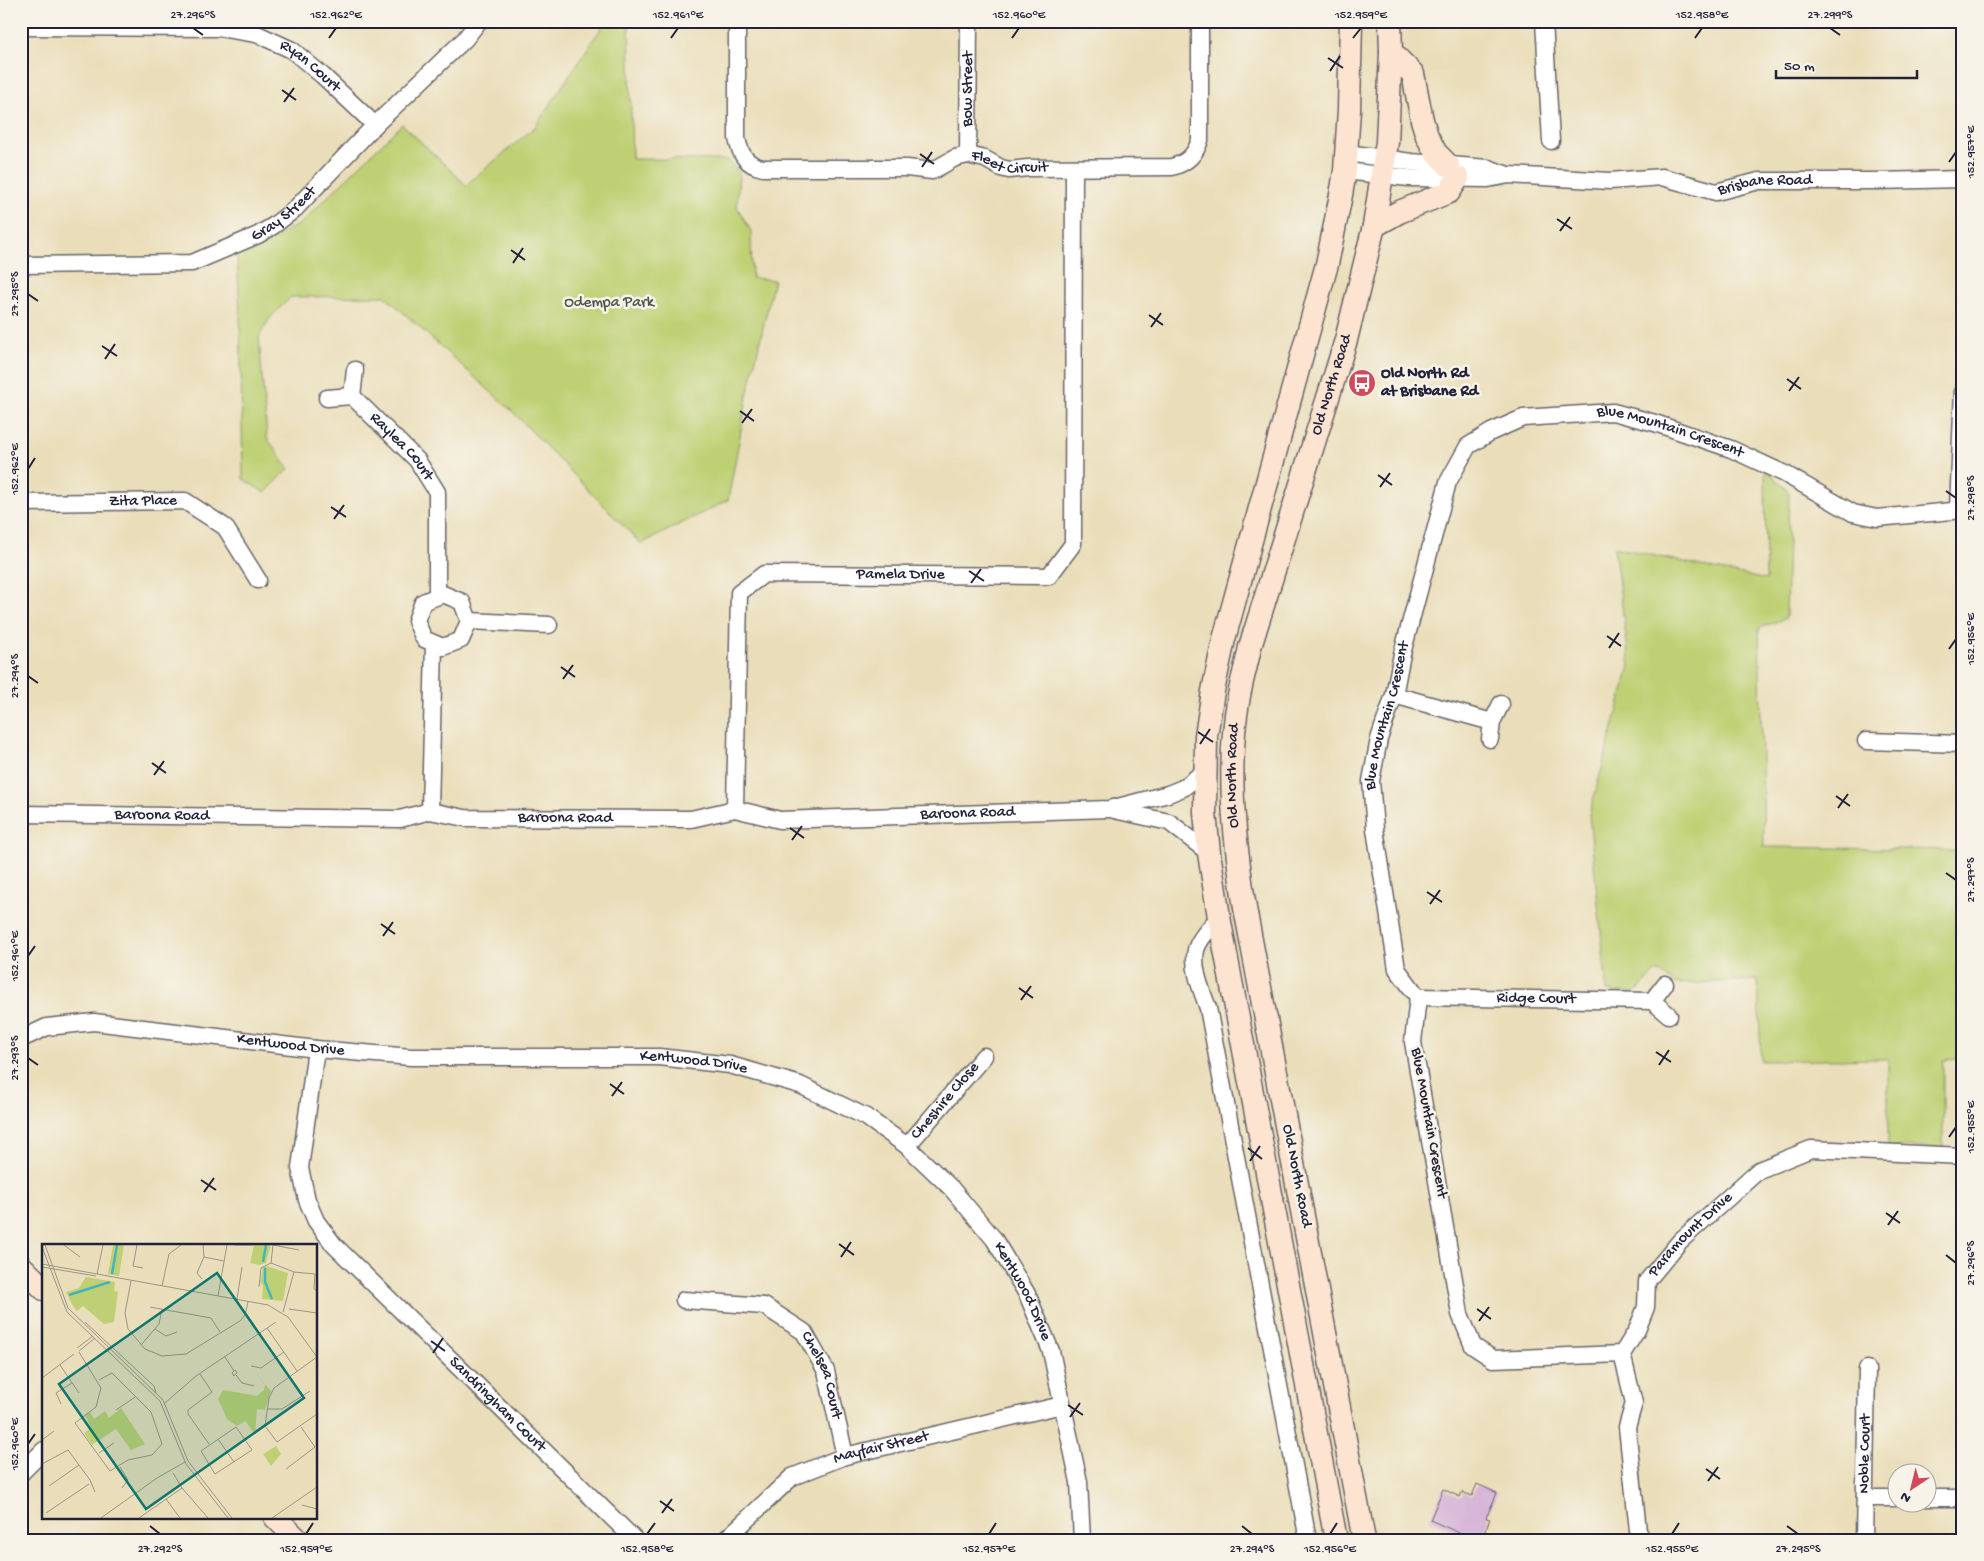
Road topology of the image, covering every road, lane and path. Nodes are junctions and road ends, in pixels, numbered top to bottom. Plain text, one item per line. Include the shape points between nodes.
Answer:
1 (479, 21) edge
2 (737, 21) edge
3 (968, 21) edge
4 (1200, 21) edge
5 (1351, 21) edge
6 (1390, 21) edge
7 (1544, 21) edge
8 (21, 27) edge
9 (1391, 52) junction
10 (375, 125) junction
11 (1551, 141) dead end
12 (968, 155) junction
13 (1346, 162) junction
14 (1384, 167) junction
15 (1074, 168) junction
16 (1453, 172) junction
17 (1963, 179) edge
18 (1374, 226) junction
19 (21, 265) edge
20 (355, 370) dead end
21 (1963, 389) edge
22 (352, 396) junction
23 (327, 398) dead end
24 (21, 503) edge
25 (1960, 509) edge
26 (258, 580) dead end
27 (437, 596) junction
28 (469, 621) junction
29 (549, 625) dead end
30 (434, 644) junction
31 (1394, 696) junction
32 (1501, 704) dead end
33 (1492, 722) junction
34 (1490, 739) dead end
35 (1866, 741) dead end
36 (1963, 744) edge
37 (1206, 770) junction
38 (735, 809) junction
39 (1110, 810) junction
40 (430, 811) junction
41 (21, 814) edge
42 (1209, 853) junction
43 (1219, 917) junction
44 (1664, 984) dead end
45 (1418, 997) junction
46 (1652, 1001) junction
47 (1668, 1015) dead end
48 (21, 1039) edge
49 (316, 1049) junction
50 (984, 1056) dead end
51 (907, 1146) junction
52 (1963, 1156) edge
53 (21, 1266) edge
54 (42, 1286) edge
55 (684, 1300) dead end
56 (1622, 1354) junction
57 (1867, 1369) dead end
58 (1062, 1405) junction
59 (42, 1452) edge
60 (845, 1456) junction
61 (21, 1473) edge
62 (1866, 1498) junction
63 (1886, 1498) edge
64 (1936, 1498) edge
65 (1963, 1498) edge
66 (276, 1518) edge
67 (298, 1540) edge
68 (635, 1540) edge
69 (725, 1540) edge
70 (1082, 1540) edge
71 (1308, 1540) edge
72 (1336, 1540) edge
73 (1364, 1540) edge
74 (1639, 1540) edge
75 (1864, 1540) edge

1 - 10 street, Gray Street via 465,39
2 - 12 street, Fleet Circuit via 737,138 742,155 753,165 932,171 955,158
3 - 12 street, Bow Street
4 - 15 street, Fleet Circuit via 1200,135 1197,148 1188,160 1172,167
5 - 13 main road, Old North Road
6 - 9 main road, Old North Road
7 - 11 street
8 - 10 street, Ryan Court via 220,28 257,34 292,50
9 - 14 main road, Old North Road
9 - 16 main road via 1413,74 1428,136 1436,153
10 - 19 street, Gray Street via 295,209 273,226 192,263
12 - 15 street, Fleet Circuit via 1009,170
13 - 14 street, Brisbane Road
13 - 37 main road, Old North Road via 1326,264 1224,639 1206,736
14 - 16 street, Brisbane Road
14 - 18 main road, Old North Road
15 - 38 street, Pamela Drive via 1073,544 1049,576 764,574 739,593
16 - 17 street, Brisbane Road via 1488,168 1509,175 1610,181 1662,177 1716,192 1759,181
16 - 18 main road via 1449,192
18 - 73 main road, Old North Road via 1346,340 1250,647 1239,697 1233,779 1238,863 1245,908
20 - 22 street
21 - 25 street
22 - 23 street
22 - 27 street, Raylea Court via 417,460 437,492
24 - 26 street, Zita Place via 185,501 225,527
25 - 31 street, Blue Mountain Crescent via 1876,518 1853,513 1785,474 1731,449 1655,423 1613,412 1523,418 1468,446 1448,482 1402,654
27 - 28 street via 442,594 462,602
27 - 30 street via 424,602 416,620 424,640
28 - 29 street
28 - 30 street via 461,640 442,647
30 - 40 street
31 - 33 street
31 - 45 street, Blue Mountain Crescent via 1379,739 1371,781 1375,829 1397,969
32 - 33 street
33 - 34 street
35 - 36 street
37 - 39 street, Baroona Road via 1183,788
37 - 42 main road, Old North Road via 1205,813
38 - 39 street, Baroona Road via 780,820
38 - 40 street, Baroona Road via 690,819 465,818
39 - 42 street, Baroona Road via 1169,822
40 - 41 street, Baroona Road via 400,819
42 - 43 main road, Old North Road
43 - 71 street via 1196,950 1198,981 1208,1008
43 - 72 main road, Old North Road
44 - 46 street
45 - 46 street, Ridge Court
45 - 56 street, Blue Mountain Crescent via 1413,1042 1460,1314 1473,1346 1493,1359
46 - 47 street
48 - 49 street, Kentwood Drive via 47,1027 94,1022
49 - 51 street, Kentwood Drive via 411,1057 659,1056 730,1065 800,1085 866,1117
49 - 68 street, Sandringham Court via 300,1168 307,1200 316,1221 334,1245
50 - 51 street, Cheshire Close
51 - 58 street, Kentwood Drive via 951,1188 994,1239 1026,1294 1051,1351
52 - 56 street, Paramount Drive via 1811,1150 1759,1170 1680,1241 1647,1280 1646,1307
53 - 54 main road
55 - 60 street, Chelsea Court via 764,1306 804,1332 826,1370
56 - 74 street via 1634,1403 1627,1427
57 - 62 street, Noble Court
58 - 60 street, Mayfair Street
58 - 70 street, Kentwood Drive via 1079,1482
59 - 61 street
60 - 69 street, Mayfair Street via 792,1477
62 - 63 street
62 - 75 street, Noble Court
64 - 65 street
66 - 67 main road

